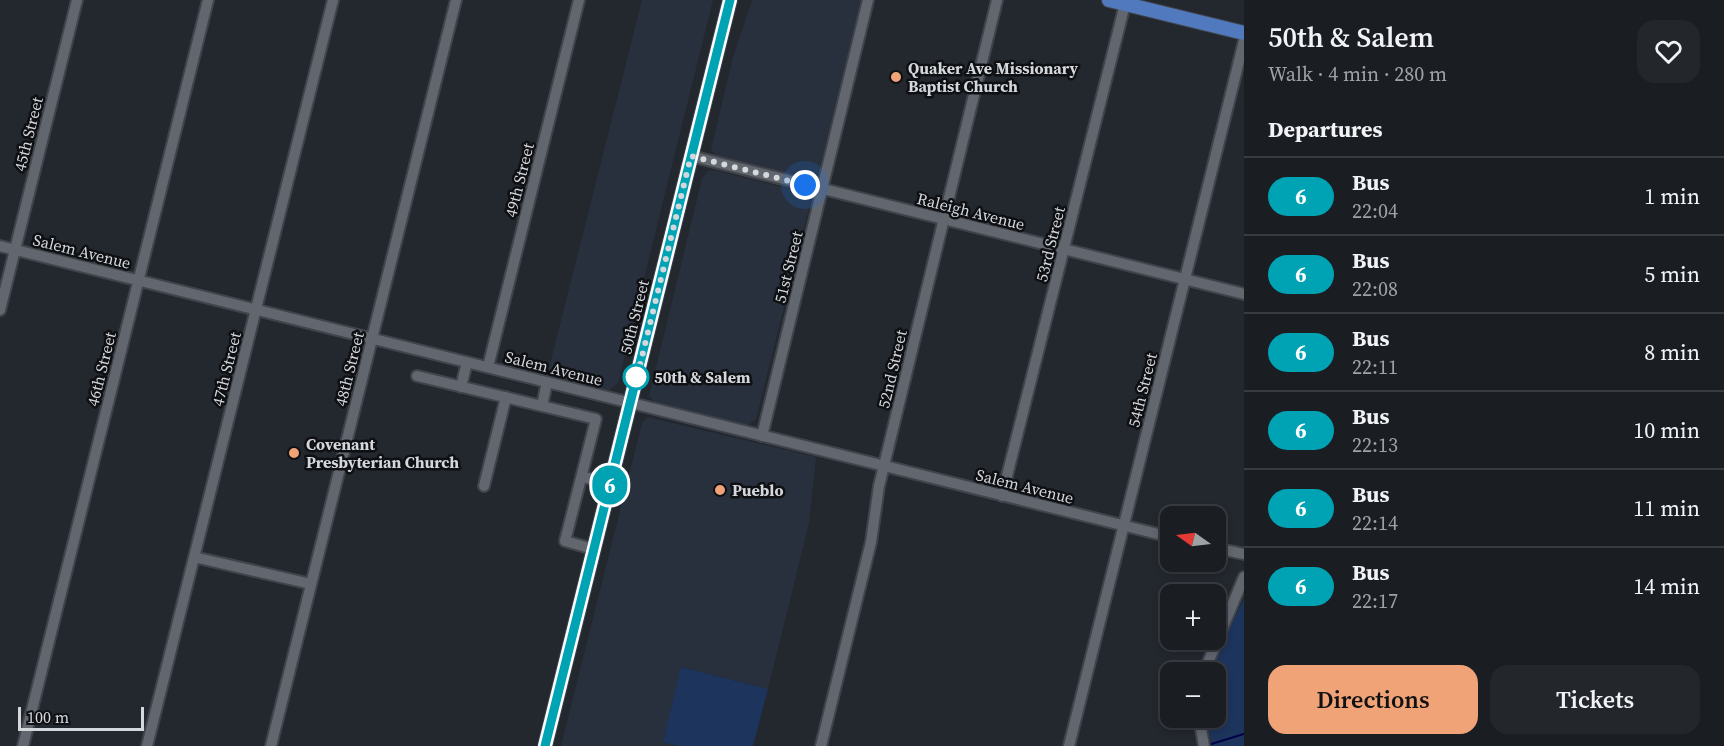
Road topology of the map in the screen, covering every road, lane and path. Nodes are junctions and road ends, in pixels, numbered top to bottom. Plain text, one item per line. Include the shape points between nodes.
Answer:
1 (77, 0) edge
2 (208, 0) edge
3 (333, 0) edge
4 (456, 0) edge
5 (579, 0) edge
6 (730, 0) edge
7 (868, 0) edge
8 (997, 0) edge
9 (1109, 0) edge
10 (1125, 2) edge
11 (1244, 33) edge
12 (1244, 40) edge
13 (691, 156) junction
14 (822, 189) junction
15 (942, 219) junction
16 (0, 246) edge
17 (1064, 249) junction
18 (15, 250) junction
19 (1185, 279) junction
20 (138, 281) junction
21 (1244, 294) edge
22 (0, 310) edge
23 (256, 310) junction
24 (372, 338) junction
25 (467, 362) junction
26 (488, 367) junction
27 (417, 376) dead end
28 (548, 382) junction
29 (461, 387) junction
30 (506, 398) junction
31 (630, 403) junction
32 (542, 406) junction
33 (762, 436) junction
34 (884, 466) junction
35 (583, 477) junction
36 (610, 483) junction
37 (484, 486) dead end
38 (1002, 496) junction
39 (1123, 526) junction
40 (1160, 535) edge
41 (593, 549) junction
42 (1226, 550) edge
43 (1244, 554) edge
44 (194, 557) junction
45 (1244, 577) edge
46 (311, 584) junction
47 (1208, 662) edge
48 (1201, 728) edge
49 (22, 746) edge
50 (147, 746) edge
51 (271, 746) edge
52 (545, 746) edge
53 (821, 746) edge
54 (1069, 746) edge
55 (1204, 746) edge

1 - 18 street, 45th Street
2 - 20 street, 46th Street
3 - 23 street, 47th Street
4 - 24 street, 48th Street
5 - 26 street, 49th Street
6 - 13 main road, 50th Street
7 - 14 street, 51st Street
8 - 15 street, 52nd Street
9 - 10 main road
10 - 11 main road
10 - 17 street, 53rd Street
12 - 19 street, 54th Street
13 - 14 street, Raleigh Avenue
13 - 31 main road, 50th Street
14 - 15 street, Raleigh Avenue
14 - 33 street, 51st Street
15 - 17 street, Raleigh Avenue
15 - 34 street, 52nd Street
16 - 18 street, Salem Avenue
17 - 19 street, Raleigh Avenue
17 - 38 street, 53rd Street
18 - 20 street, Salem Avenue
18 - 22 street, 45th Street
19 - 21 street, Raleigh Avenue
19 - 39 street, 54th Street
20 - 23 street, Salem Avenue
20 - 49 street, 46th Street
23 - 24 street, Salem Avenue
23 - 44 street, 47th Street
24 - 25 street, Salem Avenue
24 - 46 street, 48th Street
25 - 26 street, Salem Avenue
25 - 29 street
26 - 28 street, Salem Avenue
27 - 29 street
28 - 31 street, Salem Avenue
28 - 32 street
29 - 30 street
30 - 32 street
30 - 37 street
31 - 33 street, Salem Avenue
31 - 36 main road, 50th Street
32 - 35 street via 597,419
33 - 34 street, Salem Avenue
34 - 38 street, Salem Avenue
34 - 53 street, 52nd Street via 871,542
35 - 36 street
35 - 41 street via 565,541
36 - 41 main road, 50th Street
38 - 39 street, Salem Avenue
39 - 40 street, Salem Avenue
39 - 54 street, 54th Street
41 - 52 main road, 50th Street
42 - 43 street
44 - 46 street
44 - 50 street, 47th Street
45 - 47 street
46 - 51 street, 48th Street
48 - 55 street

